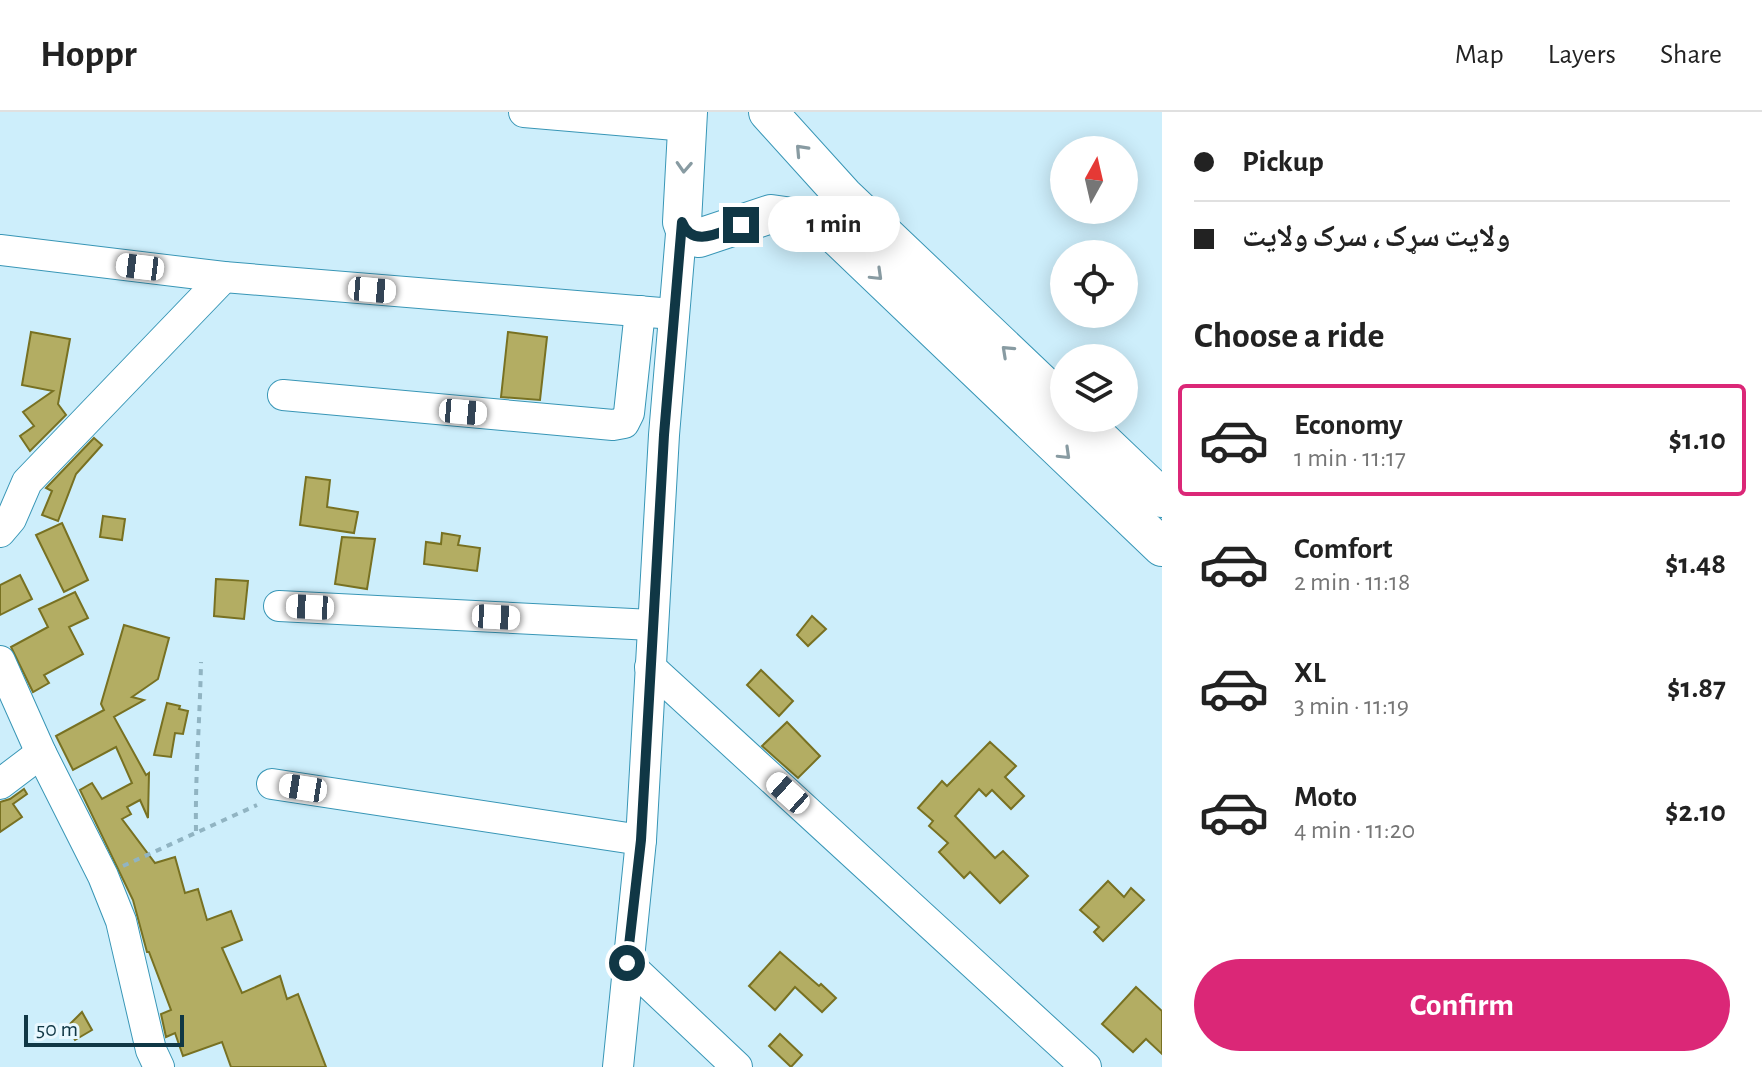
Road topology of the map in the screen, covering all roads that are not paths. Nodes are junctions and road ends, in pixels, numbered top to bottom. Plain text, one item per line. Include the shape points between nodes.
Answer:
1 (524, 112) edge
2 (768, 112) edge
3 (687, 119) edge
4 (832, 209) junction
5 (682, 222) junction
6 (0, 250) edge
7 (224, 277) junction
8 (640, 311) junction
9 (673, 314) junction
10 (1050, 393) edge
11 (283, 395) dead end
12 (1093, 432) edge
13 (1162, 498) edge
14 (0, 532) edge
15 (1162, 547) edge
16 (279, 606) dead end
17 (652, 625) junction
18 (0, 661) edge
19 (650, 667) junction
20 (41, 753) junction
21 (0, 784) edge
22 (272, 784) road end
23 (641, 840) junction
24 (627, 963) junction
25 (159, 1067) edge
26 (618, 1067) edge
27 (737, 1067) edge
28 (1086, 1067) edge

1 - 3 street
4 -> 2 main road
3 -> 5 main road
4 - 5 main road via 771,214 699,238 685,231
10 -> 4 main road
4 -> 15 main road
5 - 9 street
6 - 7 street
7 - 8 street
7 - 14 street via 27,482
8 - 9 street
8 - 11 street via 624,423
9 - 17 street
12 - 13 main road
16 - 17 street
17 - 19 street
18 - 20 street
19 - 23 street
19 - 28 street
20 - 21 street
20 - 25 street via 121,921
22 - 23 street
23 - 24 street
24 - 26 street
24 - 27 street

